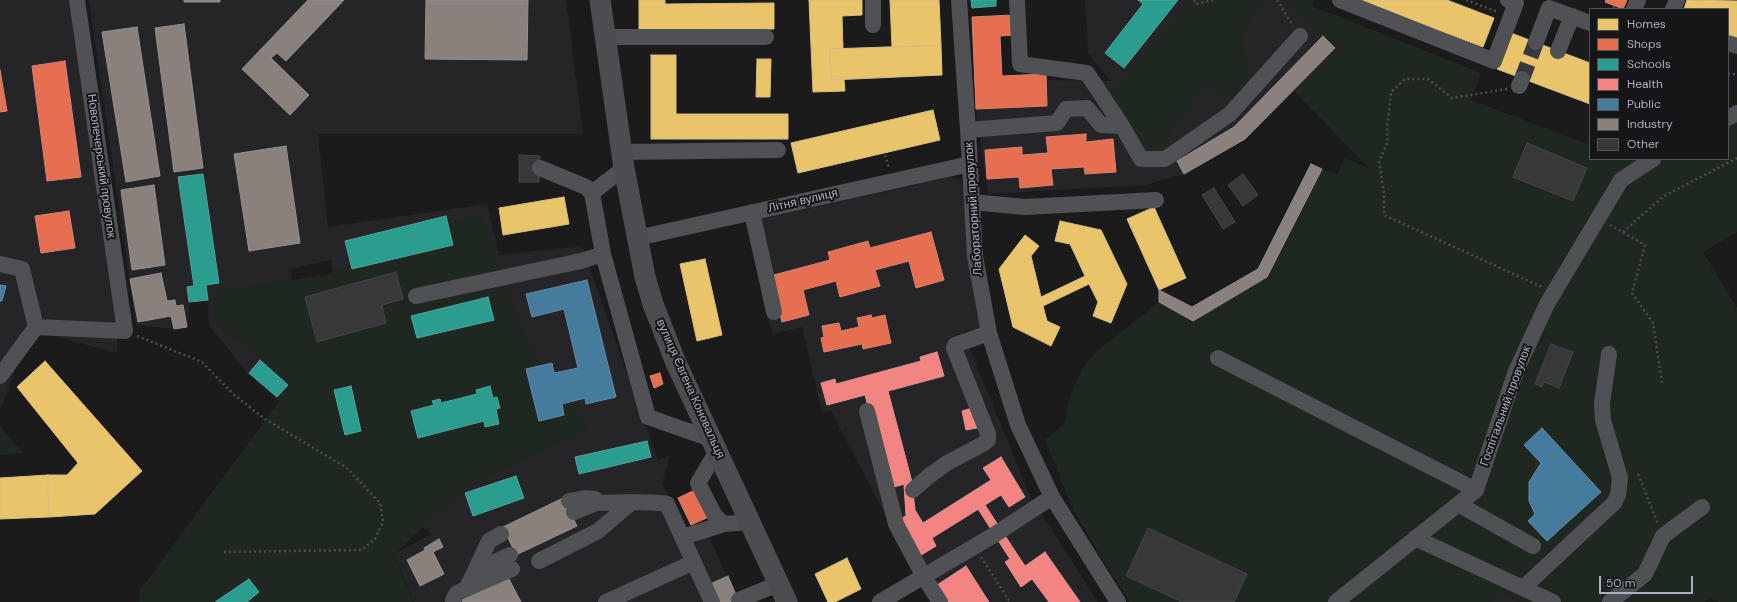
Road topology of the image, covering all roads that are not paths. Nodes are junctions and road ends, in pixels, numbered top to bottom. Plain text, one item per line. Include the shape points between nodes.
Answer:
1 (77, 0) edge
2 (600, 0) edge
3 (873, 0) edge
4 (959, 0) edge
5 (1017, 0) edge
6 (1340, 0) edge
7 (1508, 0) edge
8 (1572, 16) junction
9 (1589, 23) edge
10 (873, 25) dead end
11 (1300, 36) road end
12 (605, 38) junction
13 (766, 38) dead end
14 (1536, 42) tunnel mouth
15 (1558, 51) dead end
16 (1122, 126) junction
17 (968, 130) junction
18 (778, 150) dead end
19 (623, 160) junction
20 (1651, 160) edge
21 (970, 164) junction
22 (540, 168) dead end
23 (592, 193) junction
24 (1156, 200) dead end
25 (972, 202) junction
26 (752, 212) junction
27 (637, 238) junction
28 (603, 254) junction
29 (0, 264) edge
30 (416, 296) dead end
31 (774, 312) dead end
32 (36, 327) junction
33 (989, 333) junction
34 (1609, 354) dead end
35 (1218, 358) dead end
36 (0, 376) edge
37 (868, 411) dead end
38 (714, 445) junction
39 (1476, 490) junction
40 (1052, 497) junction
41 (625, 502) junction
42 (1458, 504) junction
43 (891, 507) junction
44 (1702, 507) dead end
45 (574, 512) dead end
46 (750, 522) junction
47 (724, 524) junction
48 (683, 537) junction
49 (1415, 538) junction
50 (1533, 546) dead end
51 (507, 551) junction
52 (539, 561) dead end
53 (694, 562) junction
54 (475, 571) junction
55 (924, 577) junction
56 (1523, 588) junction
57 (466, 589) junction
58 (783, 593) edge
59 (738, 600) dead end
60 (454, 602) edge
61 (606, 602) edge
62 (712, 602) edge
63 (880, 602) edge
64 (940, 602) edge
65 (1118, 602) edge
66 (1336, 602) edge
67 (1554, 602) edge
68 (1610, 602) edge

1 - 32 street, Новопечерський провулок via 125,331
2 - 12 main road, вулиця Євгена Коновальця
3 - 10 street
4 - 17 street, Лабораторний провулок
5 - 16 street via 1020,64 1087,73
6 - 7 street via 1494,61 1516,3
8 - 9 street
8 - 14 street via 1549,8
8 - 15 street
11 - 16 street via 1230,114 1165,159 1141,160
12 - 13 street
12 - 19 main road, вулиця Євгена Коновальця
16 - 17 street via 1101,125 1087,108 1066,109 1057,124
17 - 21 street, Лабораторний провулок
18 - 19 street
19 - 23 street
19 - 27 main road, вулиця Євгена Коновальця
20 - 39 street, Госпітальний провулок via 1621,180 1553,293 1516,371
21 - 25 street, Лабораторний провулок
21 - 26 street, Літня вулиця
22 - 23 street via 586,187
23 - 28 street
24 - 25 street via 1026,207
25 - 33 street, Лабораторний провулок via 975,256
26 - 27 street, Літня вулиця
26 - 31 street
27 - 38 main road, вулиця Євгена Коновальця via 645,277 659,322
28 - 30 street via 581,261
28 - 38 street via 648,417
29 - 32 street via 22,269
32 - 36 street
33 - 40 street, Лабораторний провулок via 1018,425
33 - 43 street via 955,345 954,348 988,434 988,440 947,463
34 - 56 street via 1602,403 1603,420 1620,478 1618,495 1614,503
35 - 39 street
37 - 43 street
38 - 46 main road, вулиця Євгена Коновальця
38 - 47 street via 698,483 715,516
39 - 42 street
40 - 55 street
40 - 65 street, Лабораторний провулок
41 - 45 street via 596,503
41 - 48 street via 667,504
41 - 52 street via 598,531
42 - 49 street
42 - 50 street
43 - 55 street via 896,524
44 - 68 street via 1663,536 1645,574
46 - 47 street
46 - 58 main road, вулиця Євгена Коновальця
47 - 48 street
48 - 53 street
49 - 56 street
49 - 66 street
51 - 54 street
51 - 54 street via 489,541
51 - 57 street
53 - 61 street
53 - 62 street
54 - 57 street
55 - 63 street
55 - 64 street
56 - 67 street
57 - 60 street via 457,593
58 - 59 street

